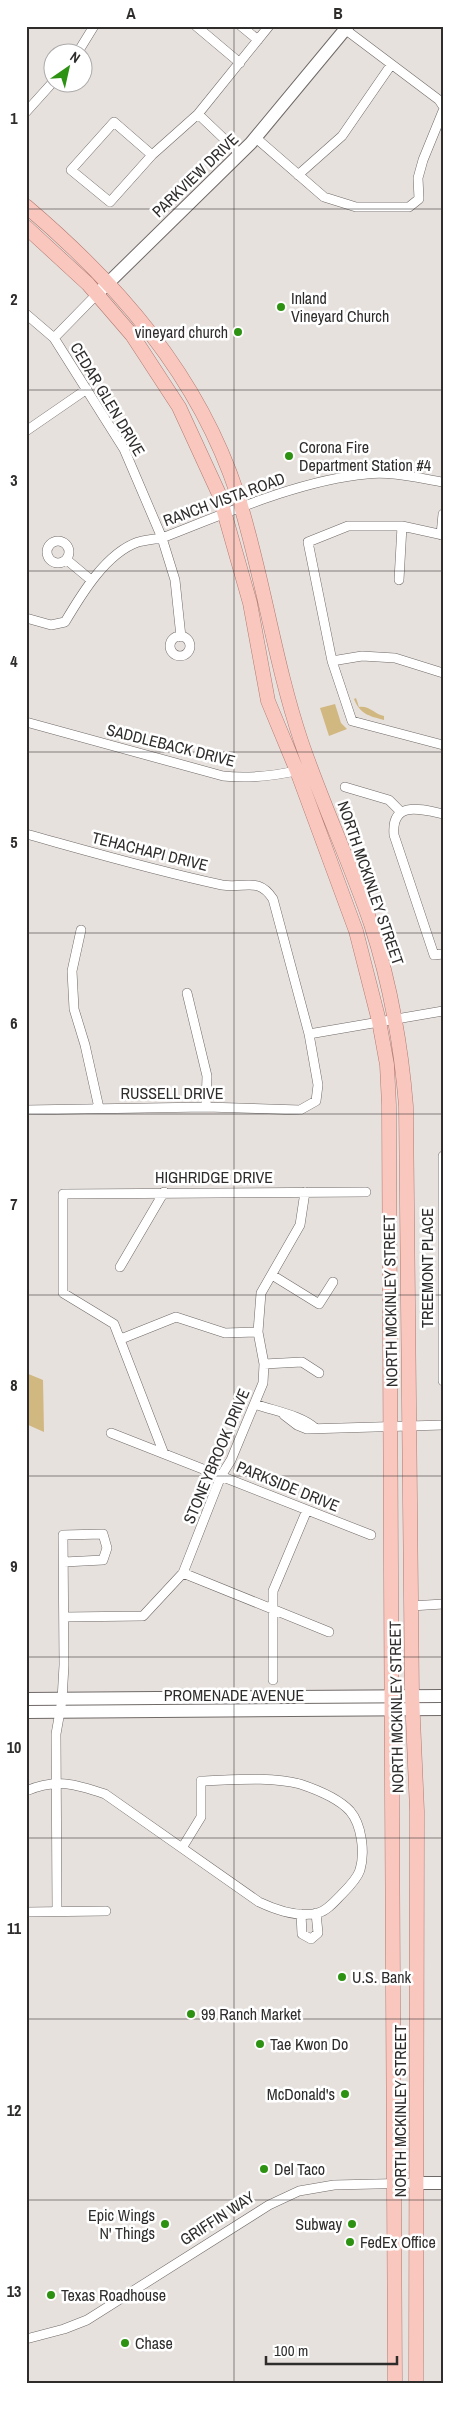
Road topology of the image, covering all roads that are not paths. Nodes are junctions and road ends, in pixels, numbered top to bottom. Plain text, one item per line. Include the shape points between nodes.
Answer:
1 (94, 26) edge
2 (196, 26) edge
3 (241, 26) edge
4 (269, 26) edge
5 (347, 28) edge
6 (258, 40) junction
7 (84, 42) edge
8 (240, 63) junction
9 (391, 65) junction
10 (44, 92) edge
11 (443, 106) edge
12 (443, 111) edge
13 (26, 112) edge
14 (198, 114) junction
15 (256, 138) junction
16 (240, 154) junction
17 (152, 155) junction
18 (298, 175) junction
19 (26, 206) edge
20 (26, 227) edge
21 (109, 282) junction
22 (98, 294) junction
23 (26, 314) edge
24 (54, 338) junction
25 (87, 389) junction
26 (26, 431) edge
27 (443, 482) edge
28 (241, 509) junction
29 (226, 514) junction
30 (443, 514) edge
31 (402, 526) junction
32 (442, 535) edge
33 (162, 538) junction
34 (67, 560) dead end
35 (91, 580) junction
36 (399, 580) dead end
37 (26, 618) edge
38 (181, 637) dead end
39 (332, 661) junction
40 (443, 673) edge
41 (26, 722) edge
42 (443, 745) edge
43 (304, 769) junction
44 (345, 787) dead end
45 (401, 812) junction
46 (443, 814) edge
47 (26, 834) edge
48 (81, 930) dead end
49 (443, 954) edge
50 (187, 993) dead end
51 (443, 1011) edge
52 (396, 1019) junction
53 (379, 1021) junction
54 (309, 1034) junction
55 (206, 1107) junction
56 (99, 1108) junction
57 (26, 1110) edge
58 (443, 1156) edge
59 (164, 1192) junction
60 (305, 1192) junction
61 (366, 1192) dead end
62 (120, 1267) dead end
63 (272, 1275) junction
64 (332, 1282) dead end
65 (258, 1332) junction
66 (121, 1339) junction
67 (264, 1364) junction
68 (319, 1373) dead end
69 (443, 1382) edge
70 (255, 1404) junction
71 (443, 1425) edge
72 (409, 1427) junction
73 (393, 1428) junction
74 (111, 1433) dead end
75 (164, 1454) junction
76 (221, 1476) junction
77 (307, 1510) junction
78 (370, 1535) dead end
79 (64, 1562) junction
80 (183, 1573) junction
81 (443, 1604) edge
82 (412, 1606) junction
83 (272, 1608) junction
84 (64, 1617) junction
85 (329, 1632) dead end
86 (274, 1680) dead end
87 (443, 1696) edge
88 (26, 1699) edge
89 (62, 1700) junction
90 (412, 1703) junction
91 (392, 1704) junction
92 (443, 1709) edge
93 (26, 1712) edge
94 (59, 1713) junction
95 (58, 1782) junction
96 (26, 1791) edge
97 (182, 1848) junction
98 (57, 1911) junction
99 (106, 1911) dead end
100 (26, 1912) edge
101 (316, 1913) junction
102 (301, 1914) junction
103 (392, 2183) junction
104 (417, 2183) junction
105 (443, 2183) edge
106 (26, 2339) edge
107 (395, 2383) edge
108 (416, 2383) edge

1 - 7 street
2 - 8 street
3 - 6 street
4 - 6 street
5 - 9 street
5 - 15 main road, PARKVIEW DRIVE
6 - 8 street
8 - 14 street
9 - 11 street
9 - 18 street via 342,136
10 - 13 street
12 - 18 street via 418,178 419,199 409,207 356,207 342,203 324,197
14 - 16 street
14 - 17 street
15 - 16 main road, PARKVIEW DRIVE
15 - 18 street
16 - 21 main road, PARKVIEW DRIVE
17 - 17 street via 114,122 71,170 110,202
19 - 21 main road, NORTH MCKINLEY STREET
20 - 22 main road, NORTH MCKINLEY STREET
21 - 22 main road, PARKVIEW DRIVE
21 - 28 main road, NORTH MCKINLEY STREET via 146,325 194,399 216,443
22 - 24 street, PARKVIEW DRIVE
22 - 29 main road, NORTH MCKINLEY STREET via 132,336 179,407
23 - 24 street, CEDAR GLEN DRIVE
24 - 25 street, CEDAR GLEN DRIVE
25 - 26 street
25 - 33 street, CEDAR GLEN DRIVE via 124,449
27 - 28 street, RANCH VISTA ROAD via 402,475 367,474 306,486
28 - 29 street, RANCH VISTA ROAD
28 - 43 main road, NORTH MCKINLEY STREET via 266,601
29 - 33 street, RANCH VISTA ROAD
29 - 43 main road, NORTH MCKINLEY STREET via 250,603 268,701
30 - 32 street
31 - 32 street
31 - 36 street
31 - 39 street via 348,526 308,542
33 - 35 street, RANCH VISTA ROAD via 137,543 121,552
33 - 38 street, CEDAR GLEN DRIVE via 175,580
34 - 35 street
35 - 37 street, RANCH VISTA ROAD via 65,622 51,625
39 - 40 street via 362,656 395,658
39 - 42 street via 352,721
41 - 43 street, SADDLEBACK DRIVE via 223,776 248,778
43 - 52 main road, NORTH MCKINLEY STREET via 371,926
43 - 53 main road, NORTH MCKINLEY STREET via 356,931
44 - 45 street via 389,800
45 - 46 street via 414,808
45 - 49 street via 393,825 394,835 434,955
47 - 54 street, TEHACHAPI DRIVE via 154,870 226,885 258,884 267,889 274,899
48 - 56 street via 72,971 74,1009
50 - 55 street via 207,1076
51 - 52 street
52 - 53 street
52 - 72 main road, NORTH MCKINLEY STREET via 406,1106
53 - 54 street
53 - 73 main road, NORTH MCKINLEY STREET via 387,1065 389,1105
54 - 55 street, RUSSELL DRIVE via 318,1085 316,1101 300,1110
55 - 56 street, RUSSELL DRIVE
56 - 57 street, RUSSELL DRIVE
58 - 69 street, TREEMONT PLACE
59 - 60 street, HIGHRIDGE DRIVE
59 - 62 street
59 - 66 street, HIGHRIDGE DRIVE via 63,1194 63,1293 114,1324
60 - 61 street, HIGHRIDGE DRIVE
60 - 63 street, STONEYBROOK DRIVE via 300,1225
63 - 64 street via 319,1304
63 - 65 street, STONEYBROOK DRIVE via 261,1293
65 - 66 street via 225,1333 176,1317
65 - 67 street, STONEYBROOK DRIVE
66 - 75 street
67 - 68 street via 302,1362
67 - 70 street, STONEYBROOK DRIVE via 263,1383
70 - 73 street via 284,1415 307,1429
70 - 76 street, STONEYBROOK DRIVE
71 - 72 street
72 - 73 street
72 - 82 main road, NORTH MCKINLEY STREET
73 - 91 main road, NORTH MCKINLEY STREET
74 - 75 street, PARKSIDE DRIVE
75 - 76 street, PARKSIDE DRIVE
76 - 77 street, PARKSIDE DRIVE
76 - 80 street, STONEYBROOK DRIVE
77 - 78 street, PARKSIDE DRIVE
77 - 83 street via 273,1591
79 - 79 street via 63,1535 103,1534 107,1548 103,1560
79 - 84 street
80 - 83 street
80 - 84 street, STONEYBROOK DRIVE via 143,1616
81 - 82 street
82 - 90 main road, NORTH MCKINLEY STREET
83 - 85 street
83 - 86 street
84 - 89 street
87 - 90 main road, PROMENADE AVENUE
88 - 89 main road, PROMENADE AVENUE
89 - 91 main road, PROMENADE AVENUE
89 - 94 street
90 - 91 main road, PROMENADE AVENUE
90 - 92 main road, PROMENADE AVENUE
90 - 104 main road, NORTH MCKINLEY STREET via 417,1811
91 - 94 main road, PROMENADE AVENUE
91 - 103 main road, NORTH MCKINLEY STREET
93 - 94 main road, PROMENADE AVENUE
94 - 95 street via 56,1734
95 - 96 street
95 - 97 street via 106,1794
95 - 98 street
97 - 101 street via 201,1817 201,1781 283,1782 320,1792 350,1810 358,1823 361,1854 360,1870 350,1885 329,1907
97 - 102 street via 259,1902 278,1911
98 - 99 street
98 - 100 street
101 - 102 street
101 - 102 street via 318,1933 311,1939 302,1934
103 - 104 street, GRIFFIN WAY
103 - 106 street, GRIFFIN WAY via 334,2185 299,2191 269,2205 87,2320
103 - 107 main road, NORTH MCKINLEY STREET
104 - 105 main road, GRIFFIN WAY
104 - 108 main road, NORTH MCKINLEY STREET

